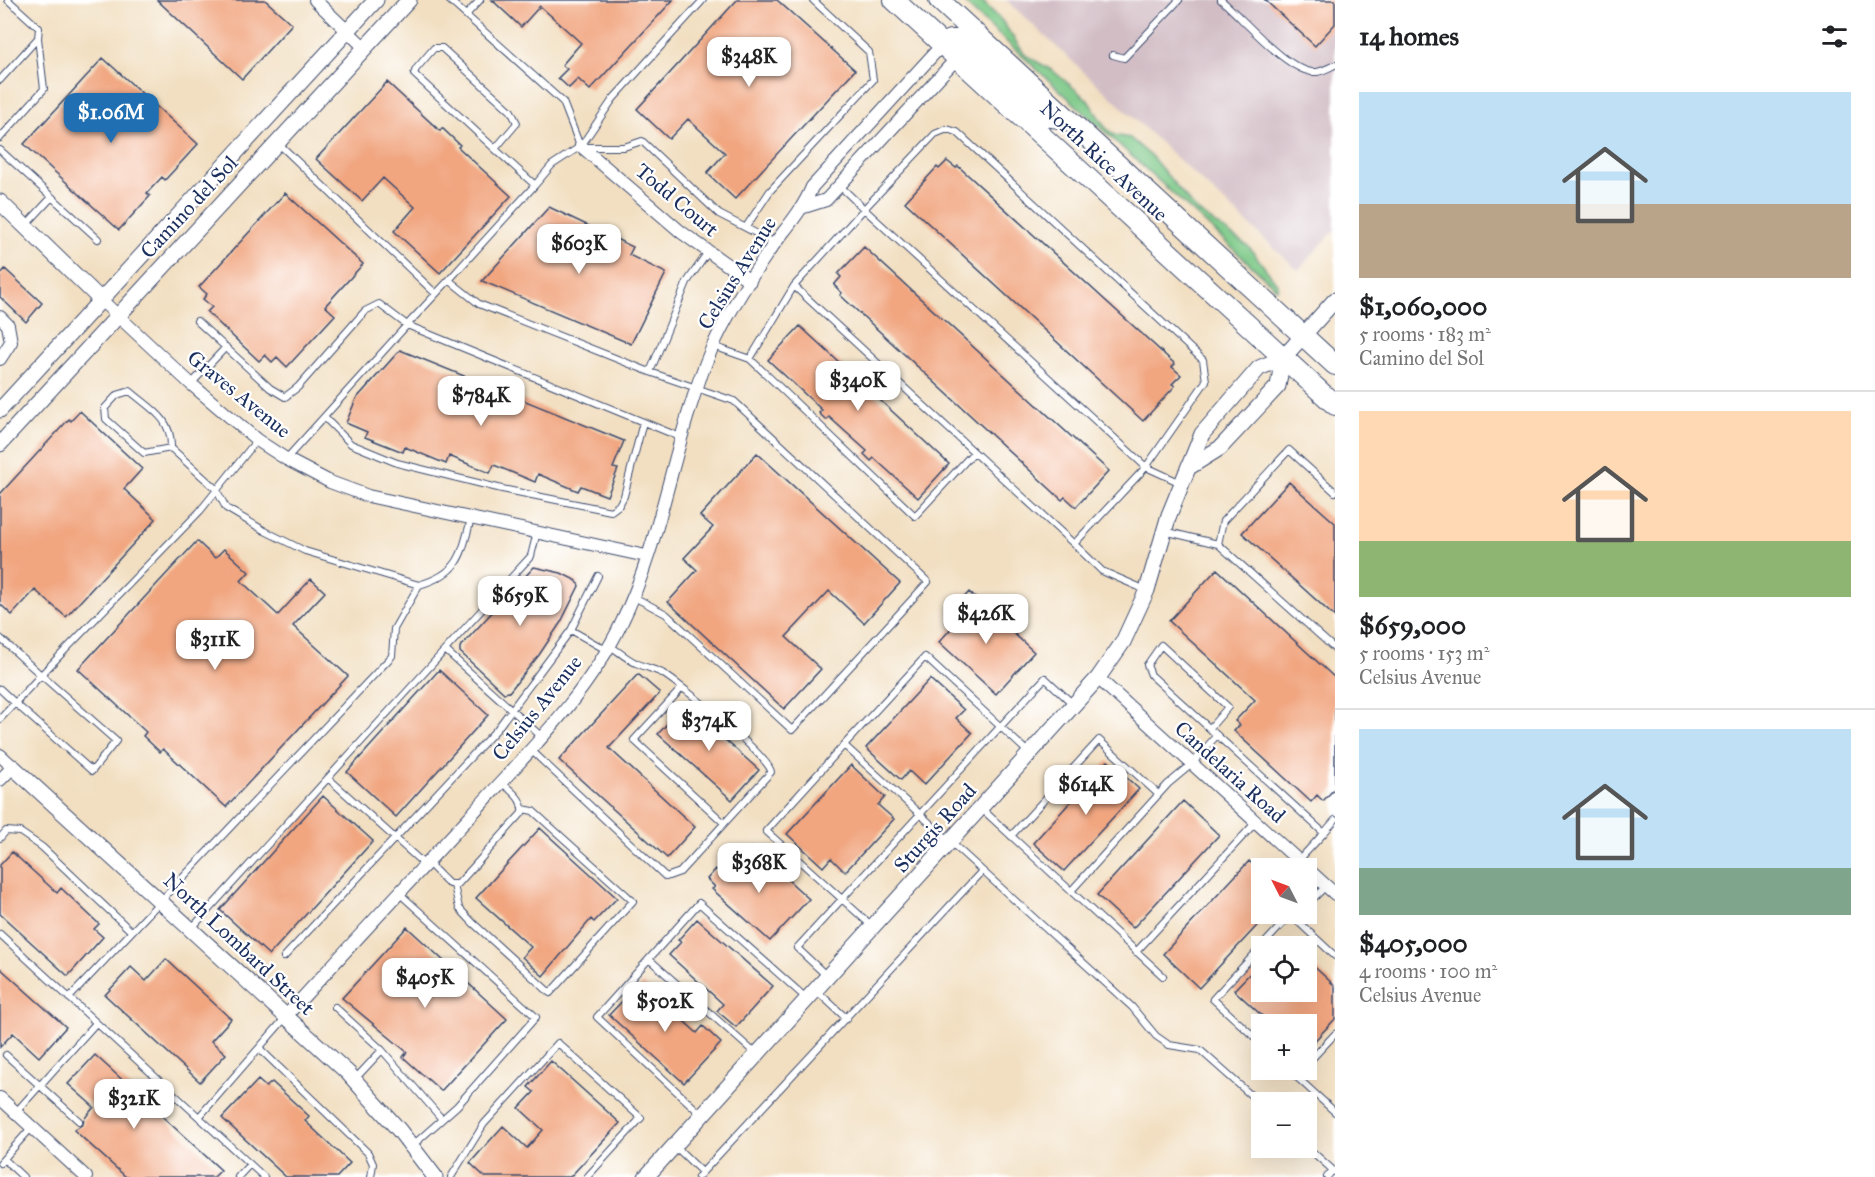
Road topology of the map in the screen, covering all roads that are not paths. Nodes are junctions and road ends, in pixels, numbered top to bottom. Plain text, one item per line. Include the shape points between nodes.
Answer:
1 (8, 0) edge
2 (315, 0) edge
3 (376, 0) edge
4 (409, 0) edge
5 (449, 0) edge
6 (480, 0) edge
7 (703, 0) edge
8 (813, 0) edge
9 (894, 0) edge
10 (939, 0) edge
11 (1179, 0) edge
12 (1221, 0) edge
13 (466, 15) junction
14 (348, 31) junction
15 (38, 38) junction
16 (942, 45) junction
17 (365, 48) junction
18 (1113, 55) dead end
19 (957, 58) junction
20 (1335, 65) edge
21 (0, 80) edge
22 (1068, 119) junction
23 (0, 138) edge
24 (277, 143) junction
25 (581, 147) junction
26 (495, 149) junction
27 (0, 150) edge
28 (535, 185) junction
29 (840, 186) junction
30 (52, 197) junction
31 (0, 201) edge
32 (804, 207) junction
33 (864, 209) junction
34 (26, 225) junction
35 (746, 227) junction
36 (98, 239) dead end
37 (775, 243) junction
38 (708, 252) junction
39 (449, 280) junction
40 (750, 281) junction
41 (794, 286) junction
42 (436, 294) junction
43 (101, 300) junction
44 (1335, 300) edge
45 (117, 316) junction
46 (0, 317) edge
47 (197, 321) dead end
48 (407, 325) junction
49 (1302, 335) junction
50 (713, 346) junction
51 (226, 347) junction
52 (1283, 358) junction
53 (0, 359) edge
54 (750, 359) junction
55 (1335, 365) edge
56 (650, 372) junction
57 (191, 384) junction
58 (696, 390) junction
59 (1335, 405) edge
60 (0, 410) edge
61 (324, 417) junction
62 (643, 422) junction
63 (680, 437) junction
64 (257, 440) junction
65 (0, 444) edge
66 (171, 448) junction
67 (974, 452) junction
68 (286, 459) junction
69 (1191, 466) junction
70 (1146, 467) junction
71 (1181, 484) junction
72 (216, 489) junction
73 (1335, 492) edge
74 (471, 519) junction
75 (1164, 531) junction
76 (537, 532) junction
77 (1218, 543) junction
78 (1074, 544) junction
79 (646, 556) junction
80 (597, 576) dead end
81 (419, 585) junction
82 (1147, 590) junction
83 (632, 596) junction
84 (571, 630) junction
85 (0, 638) edge
86 (608, 648) junction
87 (1335, 649) edge
88 (445, 650) junction
89 (41, 675) junction
90 (1098, 678) junction
91 (681, 688) junction
92 (0, 689) edge
93 (15, 703) junction
94 (1075, 705) junction
95 (511, 709) junction
96 (0, 719) edge
97 (999, 727) junction
98 (1210, 728) junction
99 (1217, 735) junction
100 (542, 737) junction
101 (844, 745) junction
102 (531, 749) junction
103 (1030, 754) junction
104 (0, 755) edge
105 (1192, 764) junction
106 (13, 767) junction
107 (328, 778) junction
108 (0, 780) edge
109 (501, 782) junction
110 (1158, 794) junction
111 (981, 808) junction
112 (523, 809) junction
113 (921, 814) junction
114 (1335, 820) edge
115 (1256, 822) junction
116 (724, 823) junction
117 (1324, 833) junction
118 (1011, 836) junction
119 (0, 838) edge
120 (396, 839) junction
121 (951, 841) junction
122 (1295, 858) edge
123 (1301, 858) edge
124 (426, 863) junction
125 (982, 871) junction
126 (1317, 877) edge
127 (454, 885) junction
128 (1331, 888) edge
129 (1071, 891) junction
130 (399, 893) junction
131 (1317, 898) edge
132 (842, 899) junction
133 (160, 900) junction
134 (1282, 924) edge
135 (1301, 924) edge
136 (873, 928) junction
137 (192, 929) junction
138 (131, 932) junction
139 (0, 934) edge
140 (1136, 952) junction
141 (1335, 956) edge
142 (284, 957) dead end
143 (650, 960) junction
144 (1163, 976) dead end
145 (829, 977) junction
146 (812, 995) junction
147 (69, 998) junction
148 (335, 1007) dead end
149 (286, 1016) junction
150 (847, 1019) junction
151 (96, 1023) junction
152 (1251, 1034) edge
153 (1335, 1034) edge
154 (259, 1048) junction
155 (382, 1050) junction
156 (1317, 1053) edge
157 (6, 1054) dead end
158 (757, 1055) junction
159 (355, 1079) junction
160 (1301, 1080) edge
161 (40, 1086) junction
162 (1251, 1095) edge
163 (0, 1098) edge
164 (16, 1112) junction
165 (1335, 1112) edge
166 (703, 1115) junction
167 (199, 1117) junction
168 (441, 1118) junction
169 (79, 1121) dead end
170 (32, 1127) junction
171 (412, 1146) junction
172 (674, 1146) junction
173 (1317, 1156) edge
174 (2, 1161) edge
175 (250, 1164) junction
176 (1334, 1171) edge
177 (700, 1174) edge
178 (432, 1176) edge
179 (23, 1177) edge
180 (86, 1177) edge
181 (238, 1177) edge
182 (264, 1177) edge
183 (371, 1177) edge
184 (451, 1177) edge
185 (587, 1177) edge
186 (646, 1177) edge
187 (1327, 1177) edge

1 - 15 lane via 39,28
2 - 14 street
3 - 14 street, Camino del Sol
4 - 17 street, Camino del Sol
5 - 13 lane
6 - 13 lane
7 - 25 lane via 613,99
8 - 35 lane via 869,52 873,80 770,191
9 - 16 highway, North Rice Avenue
10 - 22 highway, North Rice Avenue
11 - 18 lane via 1124,58
12 - 20 lane via 1289,62 1317,72
13 - 25 lane via 563,102
14 - 17 street
14 - 43 street, Camino del Sol
15 - 21 lane
15 - 23 lane via 44,89
16 - 19 highway, North Rice Avenue
16 - 22 highway via 950,39 960,40 1044,116
16 - 32 street, Celsius Avenue via 812,187
17 - 24 street, Camino del Sol
19 - 29 street, Celsius Avenue
19 - 52 highway, North Rice Avenue
22 - 49 highway, North Rice Avenue
24 - 42 lane
24 - 45 street, Camino del Sol
25 - 28 lane via 552,165
25 - 35 lane via 624,147 642,141 719,214
25 - 38 street, Todd Court
26 - 26 lane via 517,123 516,117 442,48 434,48 414,74
26 - 28 lane
27 - 30 lane
28 - 39 lane
29 - 32 street, Celsius Avenue via 826,200
29 - 33 lane
30 - 34 lane
30 - 36 lane
31 - 34 street, Graves Avenue
32 - 37 street, Celsius Avenue
33 - 41 lane
33 - 70 lane
33 - 70 lane via 935,134 946,129 957,132 1203,360 1206,381
34 - 43 street, Graves Avenue
35 - 37 lane
37 - 40 street, Celsius Avenue
38 - 40 street, Todd Court
38 - 56 lane via 687,282
39 - 42 lane
39 - 56 lane via 479,304
40 - 50 street, Celsius Avenue
41 - 54 lane
41 - 67 lane
42 - 48 lane
43 - 45 street, Graves Avenue
43 - 60 street, Camino del Sol
44 - 49 street, Sturgis Road
45 - 57 street, Graves Avenue
45 - 65 street, Camino del Sol
46 - 53 street via 8,326 11,342
47 - 51 lane
48 - 51 lane via 379,304 364,310 285,397
48 - 61 lane
48 - 62 lane
49 - 52 street, Sturgis Road
49 - 55 highway, North Rice Avenue
50 - 54 lane
50 - 58 street, Celsius Avenue
51 - 57 lane
52 - 59 highway, North Rice Avenue
52 - 69 street, Sturgis Road via 1259,368 1214,417 1202,434
52 - 69 street, Sturgis Road via 1278,386 1220,448
54 - 67 lane via 915,516
56 - 58 lane
57 - 64 street, Graves Avenue
58 - 63 street, Celsius Avenue
58 - 83 lane via 734,401 928,582 792,730 666,614
61 - 62 lane via 351,444 397,463 611,511 624,496
61 - 68 lane
62 - 63 lane
63 - 79 street, Celsius Avenue
64 - 68 street, Graves Avenue
64 - 72 lane
66 - 66 lane via 172,431 130,391 117,395 105,408 106,419 144,453
66 - 72 lane
67 - 78 lane
68 - 74 street, Graves Avenue via 368,496
69 - 71 street, Sturgis Road
70 - 71 lane
70 - 78 lane
71 - 75 street, Sturgis Road
72 - 81 lane via 226,508 305,551
72 - 89 lane via 200,511
73 - 77 lane via 1289,450 1223,521
74 - 76 street, Graves Avenue
74 - 81 lane via 459,563 433,581
75 - 77 lane
75 - 82 street, Sturgis Road
76 - 79 street, Graves Avenue
76 - 88 lane via 531,556
77 - 87 lane
78 - 82 lane via 1102,571
79 - 83 street, Celsius Avenue
80 - 84 lane
81 - 133 lane via 394,629 392,656
82 - 90 street, Sturgis Road via 1123,642
83 - 86 street, Celsius Avenue
84 - 86 lane
84 - 95 lane
85 - 89 lane
86 - 91 lane via 662,673
86 - 100 street, Celsius Avenue
88 - 95 lane
88 - 107 lane
89 - 93 lane
89 - 93 lane via 116,741 92,771
90 - 94 street, Sturgis Road
90 - 105 street, Candelaria Road
91 - 116 lane via 634,740
91 - 116 lane via 771,766 771,772
92 - 93 lane
93 - 96 lane
94 - 97 lane via 1045,678
94 - 103 street, Sturgis Road
95 - 100 lane
95 - 120 lane
97 - 101 lane via 925,657
97 - 103 lane
97 - 113 lane
98 - 98 lane via 1151,675 1147,665 1161,645 1228,707
98 - 99 lane
99 - 105 lane
99 - 117 lane
100 - 102 street, Celsius Avenue
101 - 113 lane
101 - 132 lane via 766,831
102 - 109 street, Celsius Avenue
102 - 116 lane via 666,876 680,872
103 - 111 street, Sturgis Road
104 - 106 street, North Lombard Street
105 - 110 lane
105 - 115 street, Candelaria Road
106 - 108 street
106 - 133 street, North Lombard Street
107 - 120 lane
107 - 137 lane
109 - 112 lane via 517,796
109 - 124 street, Celsius Avenue
110 - 118 lane via 1099,740
110 - 129 lane
111 - 118 lane
111 - 121 street, Sturgis Road
112 - 127 lane
112 - 127 lane via 533,811 633,901 550,993 466,916 459,908
113 - 121 lane
113 - 132 lane
114 - 117 lane
115 - 122 street, Candelaria Road
115 - 140 lane
117 - 123 lane
118 - 129 lane
119 - 138 lane via 6,831 20,832 42,847
120 - 124 lane
120 - 142 lane
121 - 125 lane
121 - 136 street, Sturgis Road
124 - 127 lane
124 - 130 street, Celsius Avenue
125 - 150 lane
125 - 162 lane via 1132,1006 1156,1036 1169,1045 1200,1050
126 - 128 street, Candelaria Road
128 - 131 lane
129 - 140 lane
130 - 149 street, Celsius Avenue
130 - 168 lane via 536,1017 457,1106
132 - 136 lane
132 - 145 lane via 797,948
133 - 137 street, North Lombard Street
133 - 138 lane
134 - 152 lane via 1213,999
135 - 141 lane
136 - 145 street, Sturgis Road
137 - 149 street, North Lombard Street
138 - 147 lane
139 - 147 lane
140 - 144 lane
143 - 146 lane via 699,903
143 - 158 lane
143 - 166 lane via 597,1017
145 - 146 street, Sturgis Road
146 - 150 lane
146 - 158 street, Sturgis Road
147 - 151 lane
148 - 155 lane
149 - 154 lane
149 - 159 street, North Lombard Street
150 - 177 lane
151 - 161 lane
151 - 167 lane
153 - 156 lane
154 - 167 lane
154 - 183 lane via 368,1153 373,1164
155 - 159 lane
155 - 168 lane
157 - 161 lane
158 - 166 street, Sturgis Road
159 - 171 street, North Lombard Street
160 - 165 lane
161 - 164 lane
161 - 169 lane
163 - 164 street
164 - 170 street
166 - 172 street, Sturgis Road
167 - 175 lane
168 - 171 lane
170 - 174 lane
170 - 180 street
171 - 178 street, North Lombard Street
172 - 177 lane
172 - 186 street, Sturgis Road
173 - 176 lane
174 - 179 lane
175 - 181 lane
175 - 182 lane
176 - 187 lane
184 - 185 lane via 484,1124 558,1043 641,1118

